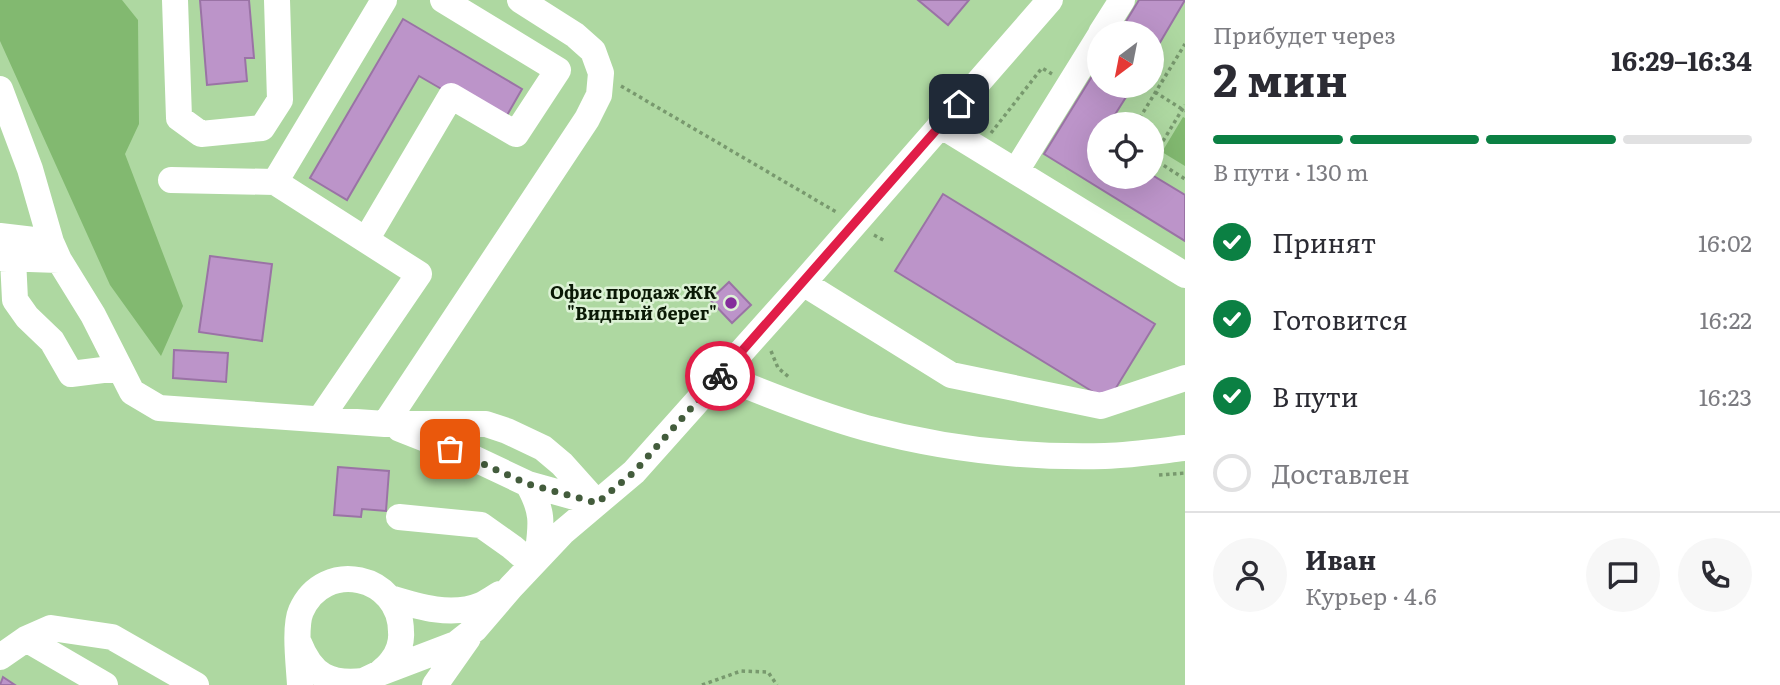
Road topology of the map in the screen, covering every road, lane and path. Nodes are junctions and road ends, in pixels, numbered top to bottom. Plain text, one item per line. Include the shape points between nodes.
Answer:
1 (175, 0) edge
2 (277, 0) edge
3 (384, 0) edge
4 (443, 0) edge
5 (520, 0) edge
6 (1050, 0) edge
7 (1122, 0) edge
8 (1109, 21) edge
9 (1185, 44) edge
10 (1087, 56) edge
11 (601, 73) junction
12 (1053, 75) dead end
13 (1164, 78) edge
14 (0, 89) edge
15 (1164, 97) edge
16 (1184, 108) edge
17 (940, 125) junction
18 (9, 133) edge
19 (989, 137) dead end
20 (1164, 139) edge
21 (1164, 166) edge
22 (1016, 171) junction
23 (1185, 179) edge
24 (171, 180) dead end
25 (275, 182) junction
26 (855, 223) junction
27 (0, 236) edge
28 (366, 240) junction
29 (885, 241) dead end
30 (55, 251) junction
31 (6, 259) edge
32 (1185, 275) edge
33 (803, 283) junction
34 (770, 343) dead end
35 (120, 368) junction
36 (720, 375) junction
37 (1185, 378) edge
38 (792, 380) dead end
39 (320, 419) junction
40 (385, 424) junction
41 (1185, 448) edge
42 (528, 484) junction
43 (597, 503) junction
44 (399, 517) dead end
45 (535, 562) junction
46 (511, 587) junction
47 (390, 598) junction
48 (475, 629) junction
49 (26, 639) junction
50 (299, 643) junction
51 (0, 657) edge
52 (367, 680) edge
53 (105, 685) edge
54 (196, 685) edge
55 (300, 685) edge
56 (435, 685) edge
57 (702, 685) edge
58 (777, 685) edge

1 - 2 street via 179,118 201,134 262,128 280,100
3 - 25 street
4 - 28 street via 558,71 516,134 451,96
5 - 11 street via 593,51
6 - 17 street
7 - 8 street
9 - 13 path
10 - 22 street
11 - 26 path
11 - 40 street via 599,94 587,119
12 - 19 path via 1042,68
14 - 18 street
15 - 16 path
16 - 20 path
17 - 22 street
17 - 26 street
18 - 30 street via 30,169
21 - 23 path
22 - 32 street
24 - 25 street
25 - 28 street
26 - 29 path
26 - 33 street
27 - 30 street
28 - 39 street via 419,274
30 - 31 street
30 - 35 street
31 - 35 street via 15,300 52,341 71,374
33 - 36 street
33 - 37 street via 951,374 1101,406
34 - 38 path via 778,368
35 - 39 street via 132,392 159,408
36 - 41 street via 867,428 945,445 1028,455 1107,456
36 - 43 street via 634,472
39 - 40 street
40 - 42 street
40 - 43 street via 486,424 507,431 543,448
42 - 43 street
42 - 45 street via 538,501 542,524
43 - 45 street
44 - 45 street via 481,525
45 - 46 street
46 - 47 street via 481,605 453,610 421,608
46 - 48 street
47 - 50 street via 364,580 333,580 308,598 300,612
47 - 52 street via 401,624 398,650 392,661
48 - 52 street via 456,644
48 - 56 street
49 - 51 street
49 - 53 street
49 - 54 street via 51,628 113,637
50 - 52 street via 304,658 331,680
50 - 55 street
57 - 58 path via 741,671 768,672

